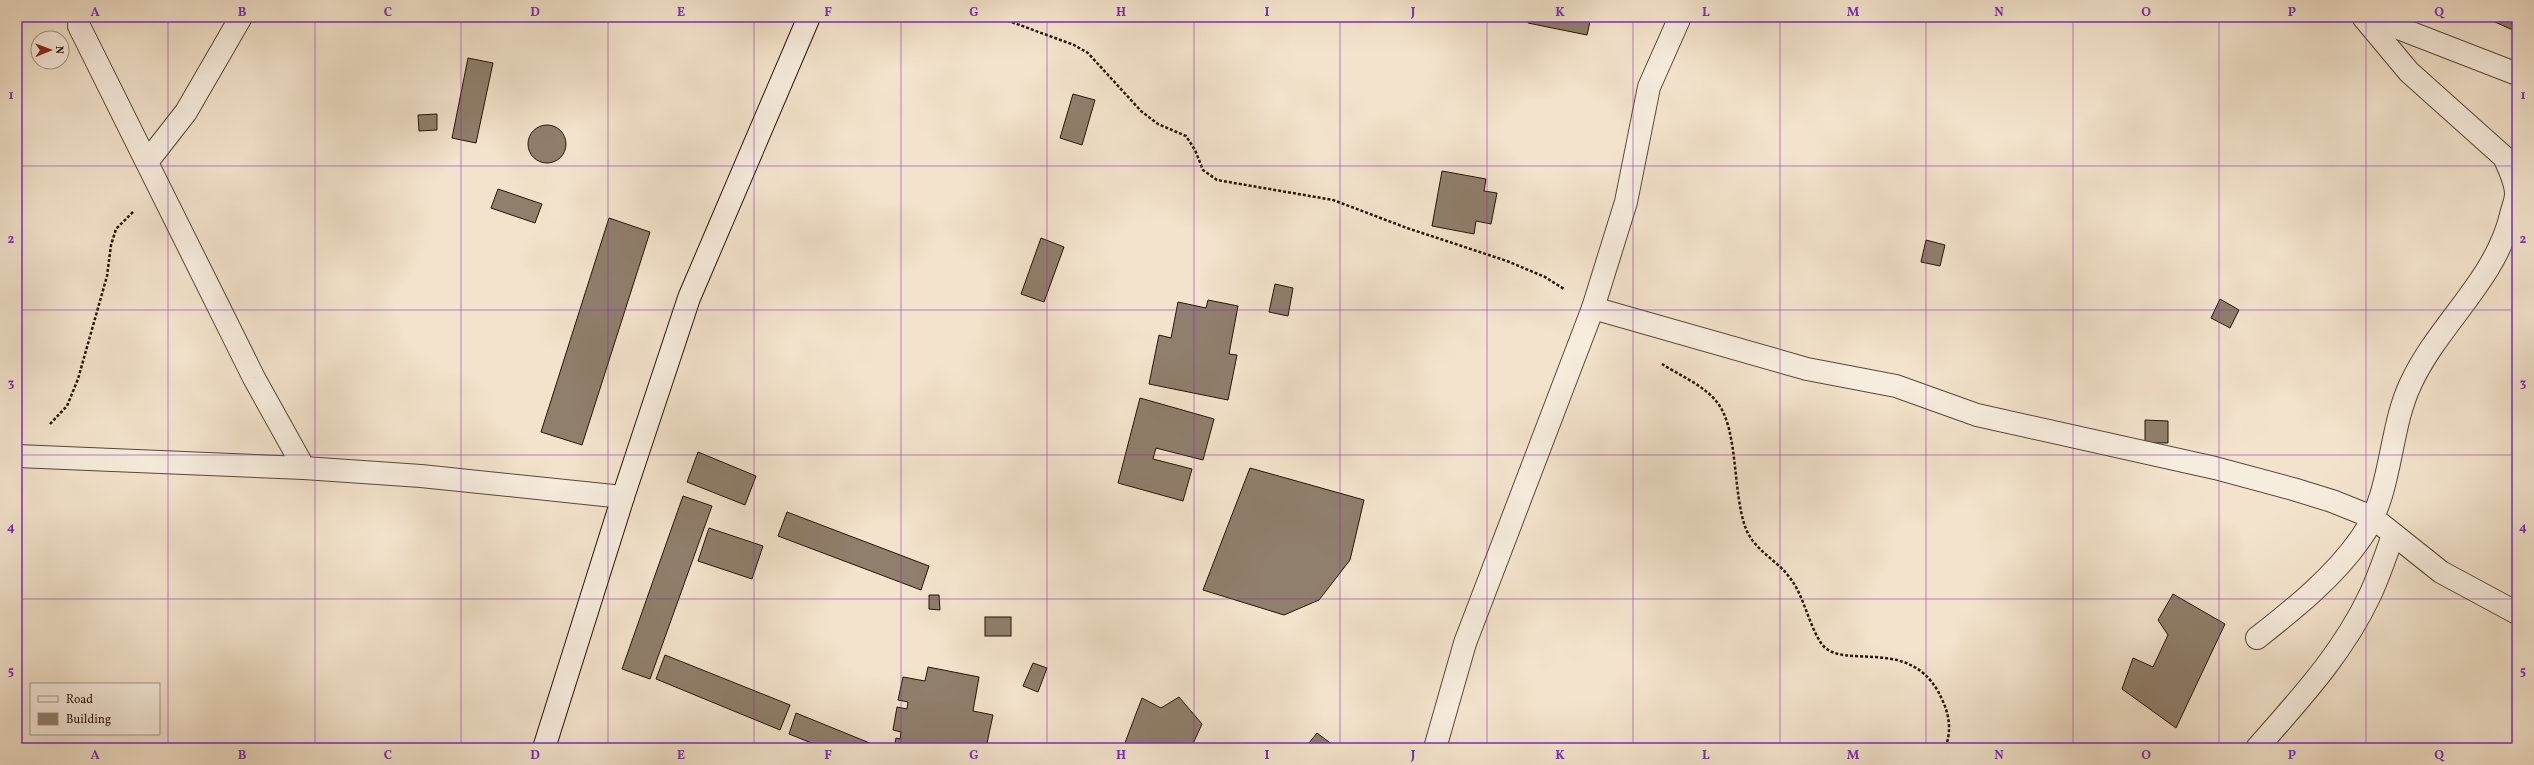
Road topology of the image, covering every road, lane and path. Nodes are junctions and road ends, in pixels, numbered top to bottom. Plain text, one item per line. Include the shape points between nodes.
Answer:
1 (241, 17) edge
2 (809, 17) edge
3 (998, 17) edge
4 (1680, 17) edge
5 (2363, 17) edge
6 (2370, 17) edge
7 (79, 26) dead end
8 (2517, 74) edge
9 (147, 162) junction
10 (158, 183) junction
11 (1593, 308) junction
12 (1660, 362) dead end
13 (18, 456) edge
14 (304, 468) junction
15 (623, 497) junction
16 (2372, 518) junction
17 (2393, 535) junction
18 (2517, 613) edge
19 (2257, 638) dead end
20 (544, 748) edge
21 (1435, 748) edge
22 (1945, 748) edge
23 (2257, 748) edge

1 - 9 street via 186,112
2 - 15 street via 689,298
3 - 11 path via 1074,45 1088,53 1141,111 1158,124 1186,136 1196,150 1203,170 1217,180 1333,200 1407,228 1508,261 1545,277
4 - 11 street via 1649,87 1626,202
5 - 16 street via 2409,72 2504,157 2512,175 2516,194 2508,230 2484,277 2430,349 2411,383 2399,414 2381,492
6 - 8 street
7 - 9 street
9 - 10 street
10 - 13 path via 116,229 107,276 78,379 67,406
10 - 14 street via 254,378
11 - 16 street via 1807,369 1896,386 1977,415 2214,468 2293,489
11 - 21 street via 1465,643
12 - 22 path via 1705,390 1724,411 1739,504 1746,529 1758,549 1791,578 1822,645 1841,655 1881,656 1904,662 1922,672 1939,691 1949,715
13 - 14 street
14 - 15 street via 421,476
15 - 20 street
16 - 17 street
16 - 19 street via 2361,538 2302,603
17 - 18 street via 2441,572
17 - 23 street via 2370,595 2351,631 2317,680

